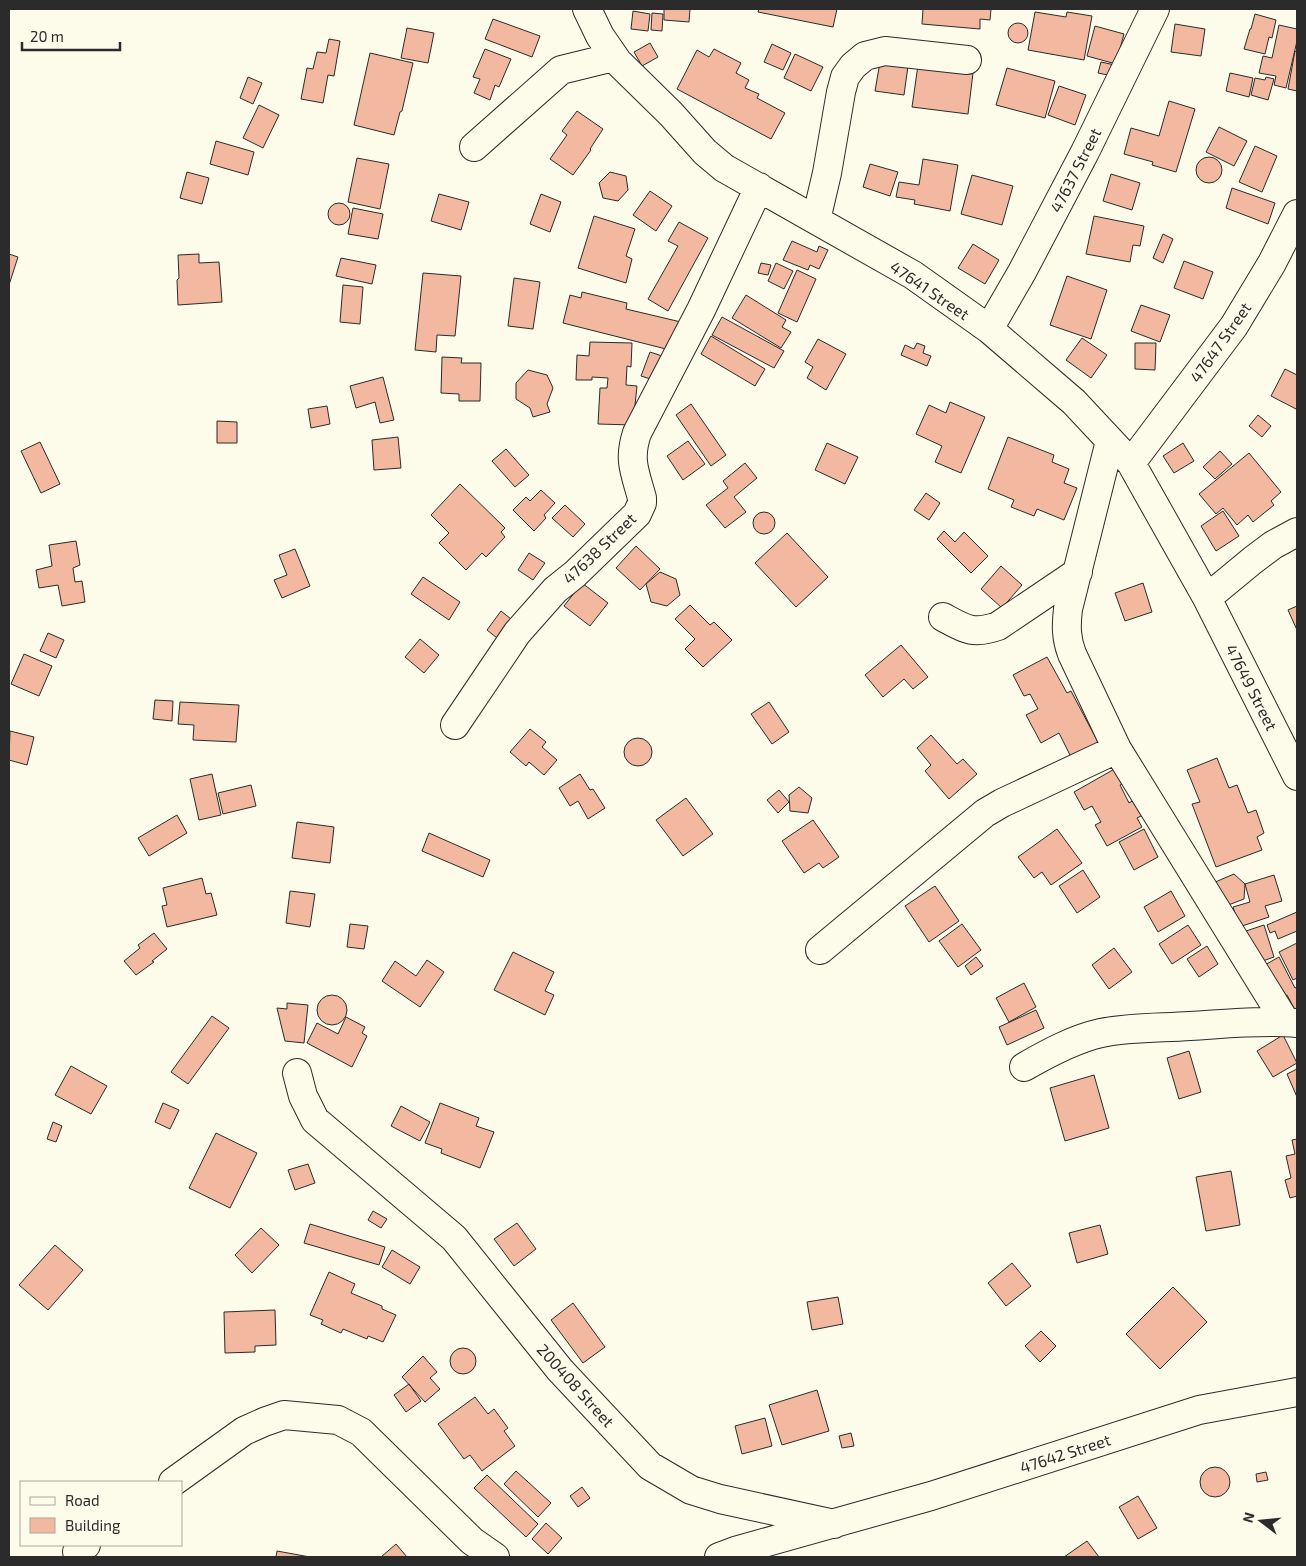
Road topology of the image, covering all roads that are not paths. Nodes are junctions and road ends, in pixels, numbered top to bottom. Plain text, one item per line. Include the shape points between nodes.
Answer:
1 (587, 9) edge
2 (1154, 9) edge
3 (607, 47) junction
4 (967, 60) dead end
5 (474, 147) dead end
6 (759, 187) junction
7 (1297, 214) edge
8 (816, 220) junction
9 (989, 329) junction
10 (1110, 441) junction
11 (1131, 463) junction
12 (1297, 532) edge
13 (1078, 572) junction
14 (1208, 598) junction
15 (943, 618) dead end
16 (455, 725) dead end
17 (1117, 749) junction
18 (1297, 776) edge
19 (820, 950) dead end
20 (1291, 1022) edge
21 (1024, 1067) dead end
22 (297, 1073) dead end
23 (1297, 1392) edge
24 (174, 1481) edge
25 (834, 1524) junction
26 (495, 1557) edge
27 (719, 1557) edge

1 - 3 street, 47641 Street
2 - 9 street, 47637 Street via 1085,152
3 - 5 street via 561,70
3 - 6 street, 47641 Street via 706,152 724,168
4 - 8 street via 885,51 865,56 852,66 841,92
6 - 8 street, 47641 Street
6 - 16 street, 47638 Street via 632,447 632,460 642,498 637,514 555,590 517,633
7 - 11 street, 47647 Street via 1234,326
8 - 9 street, 47641 Street via 912,275
9 - 10 street, 47641 Street via 1074,402
10 - 11 street, 47641 Street
10 - 13 street
11 - 14 street, 47641 Street
12 - 14 street via 1266,550
13 - 15 street via 998,626 987,630 968,629
13 - 17 street via 1068,610 1067,641
14 - 18 street, 47649 Street
17 - 19 street via 985,814
17 - 20 street
20 - 21 street via 1230,1023 1100,1033 1059,1048
22 - 25 street, 200408 Street via 303,1096 316,1120 454,1238 560,1370 650,1466 691,1490
23 - 25 street, 47642 Street via 1199,1410
24 - 26 street via 244,1431 264,1422 284,1415 338,1420 361,1432 472,1541
25 - 27 street

